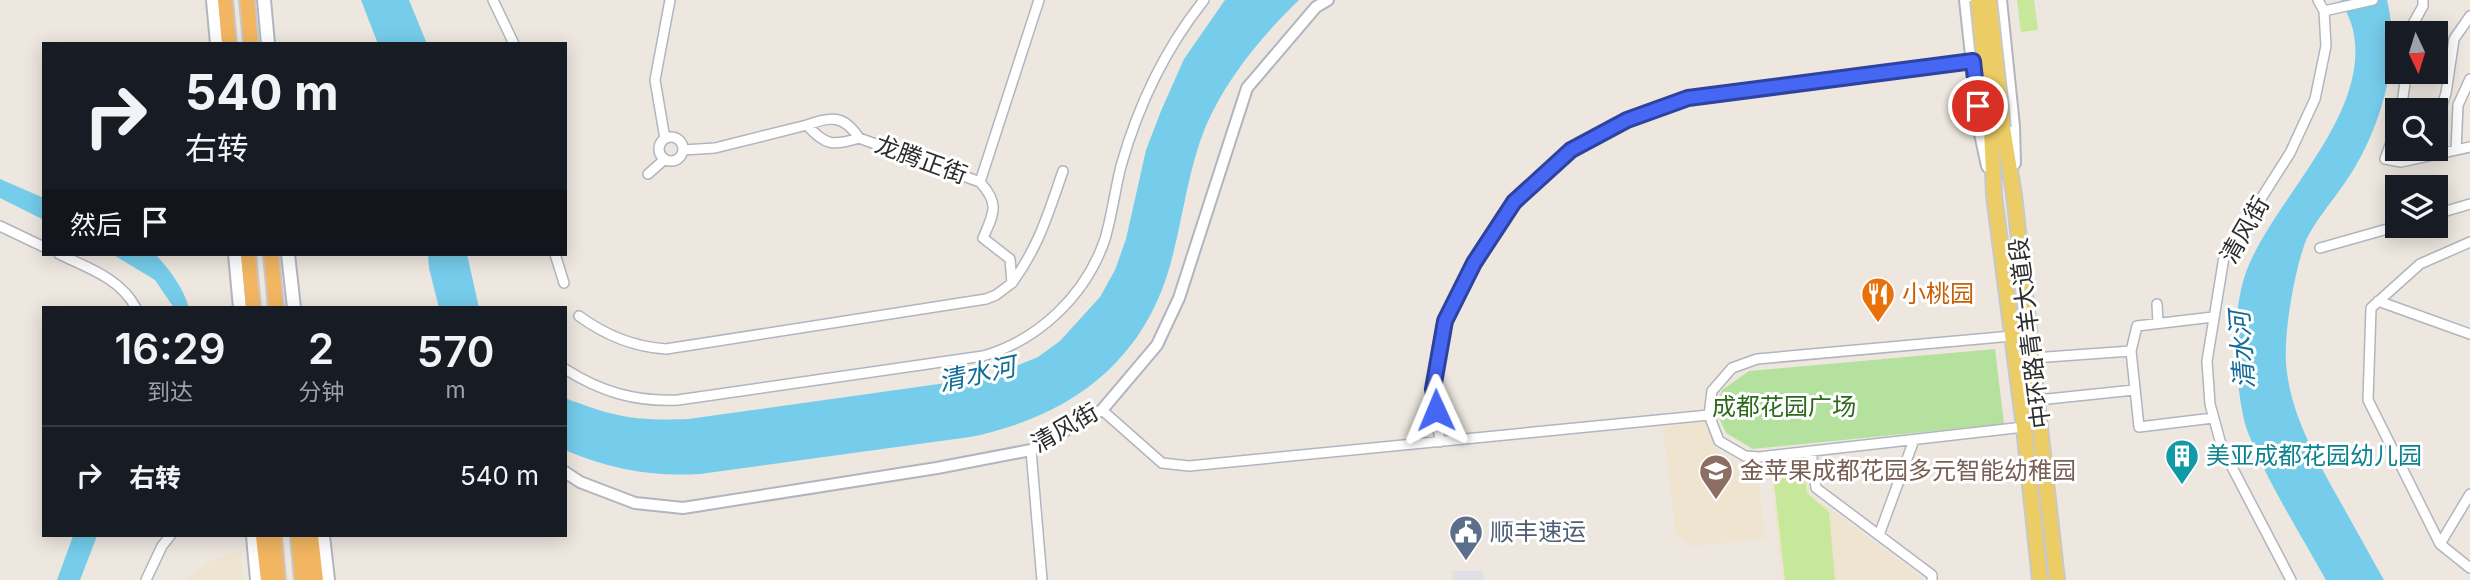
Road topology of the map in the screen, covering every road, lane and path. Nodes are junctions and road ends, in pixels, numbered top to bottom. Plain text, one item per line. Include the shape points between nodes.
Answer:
1 (213, 0) edge
2 (225, 0) edge
3 (247, 0) edge
4 (264, 0) edge
5 (494, 0) edge
6 (670, 0) edge
7 (1039, 0) edge
8 (1204, 0) edge
9 (1328, 0) edge
10 (1966, 0) edge
11 (1978, 0) edge
12 (1989, 0) edge
13 (2000, 0) edge
14 (2318, 0) edge
15 (2373, 0) edge
16 (2423, 0) edge
17 (2324, 11) junction
18 (2470, 16) edge
19 (2414, 21) edge
20 (216, 42) edge
21 (229, 42) edge
22 (251, 42) edge
23 (268, 42) edge
24 (513, 42) edge
25 (1973, 61) junction
26 (2470, 79) edge
27 (2444, 98) edge
28 (807, 125) junction
29 (1997, 128) junction
30 (859, 138) junction
31 (665, 139) junction
32 (2470, 147) edge
33 (683, 150) junction
34 (2456, 150) junction
35 (2448, 151) edge
36 (665, 159) junction
37 (1063, 171) dead end
38 (648, 174) dead end
39 (981, 182) junction
40 (1994, 195) junction
41 (2014, 195) junction
42 (2470, 204) edge
43 (2448, 210) edge
44 (0, 226) edge
45 (2385, 230) edge
46 (42, 246) edge
47 (2468, 246) edge
48 (2320, 248) dead end
49 (63, 256) edge
50 (235, 256) edge
51 (248, 256) edge
52 (271, 256) edge
53 (288, 256) edge
54 (556, 256) edge
55 (1030, 258) junction
56 (1010, 259) junction
57 (564, 282) dead end
58 (1012, 283) junction
59 (2378, 301) junction
60 (2157, 304) dead end
61 (135, 306) edge
62 (240, 306) edge
63 (253, 306) edge
64 (276, 306) edge
65 (293, 306) edge
66 (579, 316) dead end
67 (2213, 317) junction
68 (2158, 322) junction
69 (2470, 334) edge
70 (2012, 336) junction
71 (2131, 351) junction
72 (2033, 358) junction
73 (567, 370) edge
74 (2134, 390) junction
75 (2038, 400) junction
76 (1102, 410) junction
77 (1709, 415) junction
78 (2213, 418) junction
79 (2024, 427) junction
80 (1914, 440) junction
81 (1440, 442) junction
82 (1031, 450) junction
83 (1811, 451) junction
84 (567, 473) edge
85 (2470, 494) edge
86 (1879, 536) junction
87 (169, 537) edge
88 (253, 537) edge
89 (263, 537) edge
90 (274, 537) edge
91 (298, 537) edge
92 (311, 537) edge
93 (323, 537) edge
94 (2440, 544) junction
95 (2470, 568) edge
96 (146, 580) edge
97 (257, 580) edge
98 (268, 580) edge
99 (278, 580) edge
100 (302, 580) edge
101 (316, 580) edge
102 (328, 580) edge
103 (1042, 580) edge
104 (1932, 580) edge
105 (2040, 580) edge
106 (2057, 580) edge
107 (2291, 580) edge

1 - 20 main road
2 - 21 highway
3 - 22 highway
4 - 23 main road
5 - 24 street
6 - 31 street via 655,80
7 - 39 street, 龙腾正街
8 - 73 street via 1171,46 1149,90 1121,166 1096,261 1057,314 1015,345 983,356 670,401 624,397
9 - 76 street, 清风街 via 1247,88 1179,298 1157,345
10 - 25 main road
11 - 29 main road, bridge
12 - 29 main road, bridge
13 - 41 main road via 2013,126
14 - 17 street, 清风街
15 - 17 street
16 - 19 street
17 - 67 street, 清风街 via 2326,46 2315,99 2290,153 2224,257
18 - 27 street via 2454,39
25 - 40 main road via 1980,129
25 - 81 street via 1688,98 1627,120 1571,150 1514,202 1474,263 1445,321 1433,389
26 - 34 street via 2458,105
28 - 30 street, 龙腾正街 via 831,144
28 - 30 street via 836,118 851,125
28 - 33 street via 715,148
29 - 40 main road, 中环路青羊大道段
29 - 41 main road, 中环路青羊大道段
30 - 39 street, 龙腾正街
31 - 33 street via 679,140
31 - 36 street via 659,149
32 - 34 street
33 - 36 street via 677,159
34 - 35 street
36 - 38 street
37 - 55 street
39 - 56 street via 994,199 983,238
40 - 70 main road, 中环路青羊大道段
41 - 72 main road, 中环路青羊大道段
42 - 43 street
44 - 46 street
45 - 48 street
47 - 59 street via 2420,264
49 - 61 street via 109,277 129,293
50 - 62 main road
51 - 63 highway
52 - 64 highway
53 - 65 main road
54 - 57 street
55 - 56 street
55 - 58 street
56 - 58 street
58 - 66 street via 996,295 972,302 666,349 621,340
59 - 69 street
59 - 94 street via 2371,307 2368,400
60 - 68 street
67 - 68 street
67 - 78 street, 清风街 via 2207,361
68 - 71 street via 2137,326
70 - 77 street via 1757,359 1732,368 1713,391
70 - 79 main road, 中环路青羊大道段
71 - 72 street
71 - 74 street
72 - 75 main road, 中环路青羊大道段
74 - 75 street
74 - 78 street via 2139,427
75 - 106 main road, 中环路青羊大道段
76 - 81 street via 1162,463 1175,466
76 - 82 street, 清风街
77 - 81 street
77 - 83 street via 1719,441 1745,456
78 - 107 street, 清风街 via 2222,448
79 - 80 street
79 - 105 main road, 中环路青羊大道段
80 - 83 street
80 - 86 street
82 - 84 street, 清风街 via 683,508 635,503
82 - 103 street
83 - 86 street via 1816,488
85 - 94 street
86 - 104 street
87 - 96 street
88 - 97 main road
89 - 98 highway
90 - 99 highway
91 - 100 highway
92 - 101 highway
93 - 102 main road
94 - 95 street

